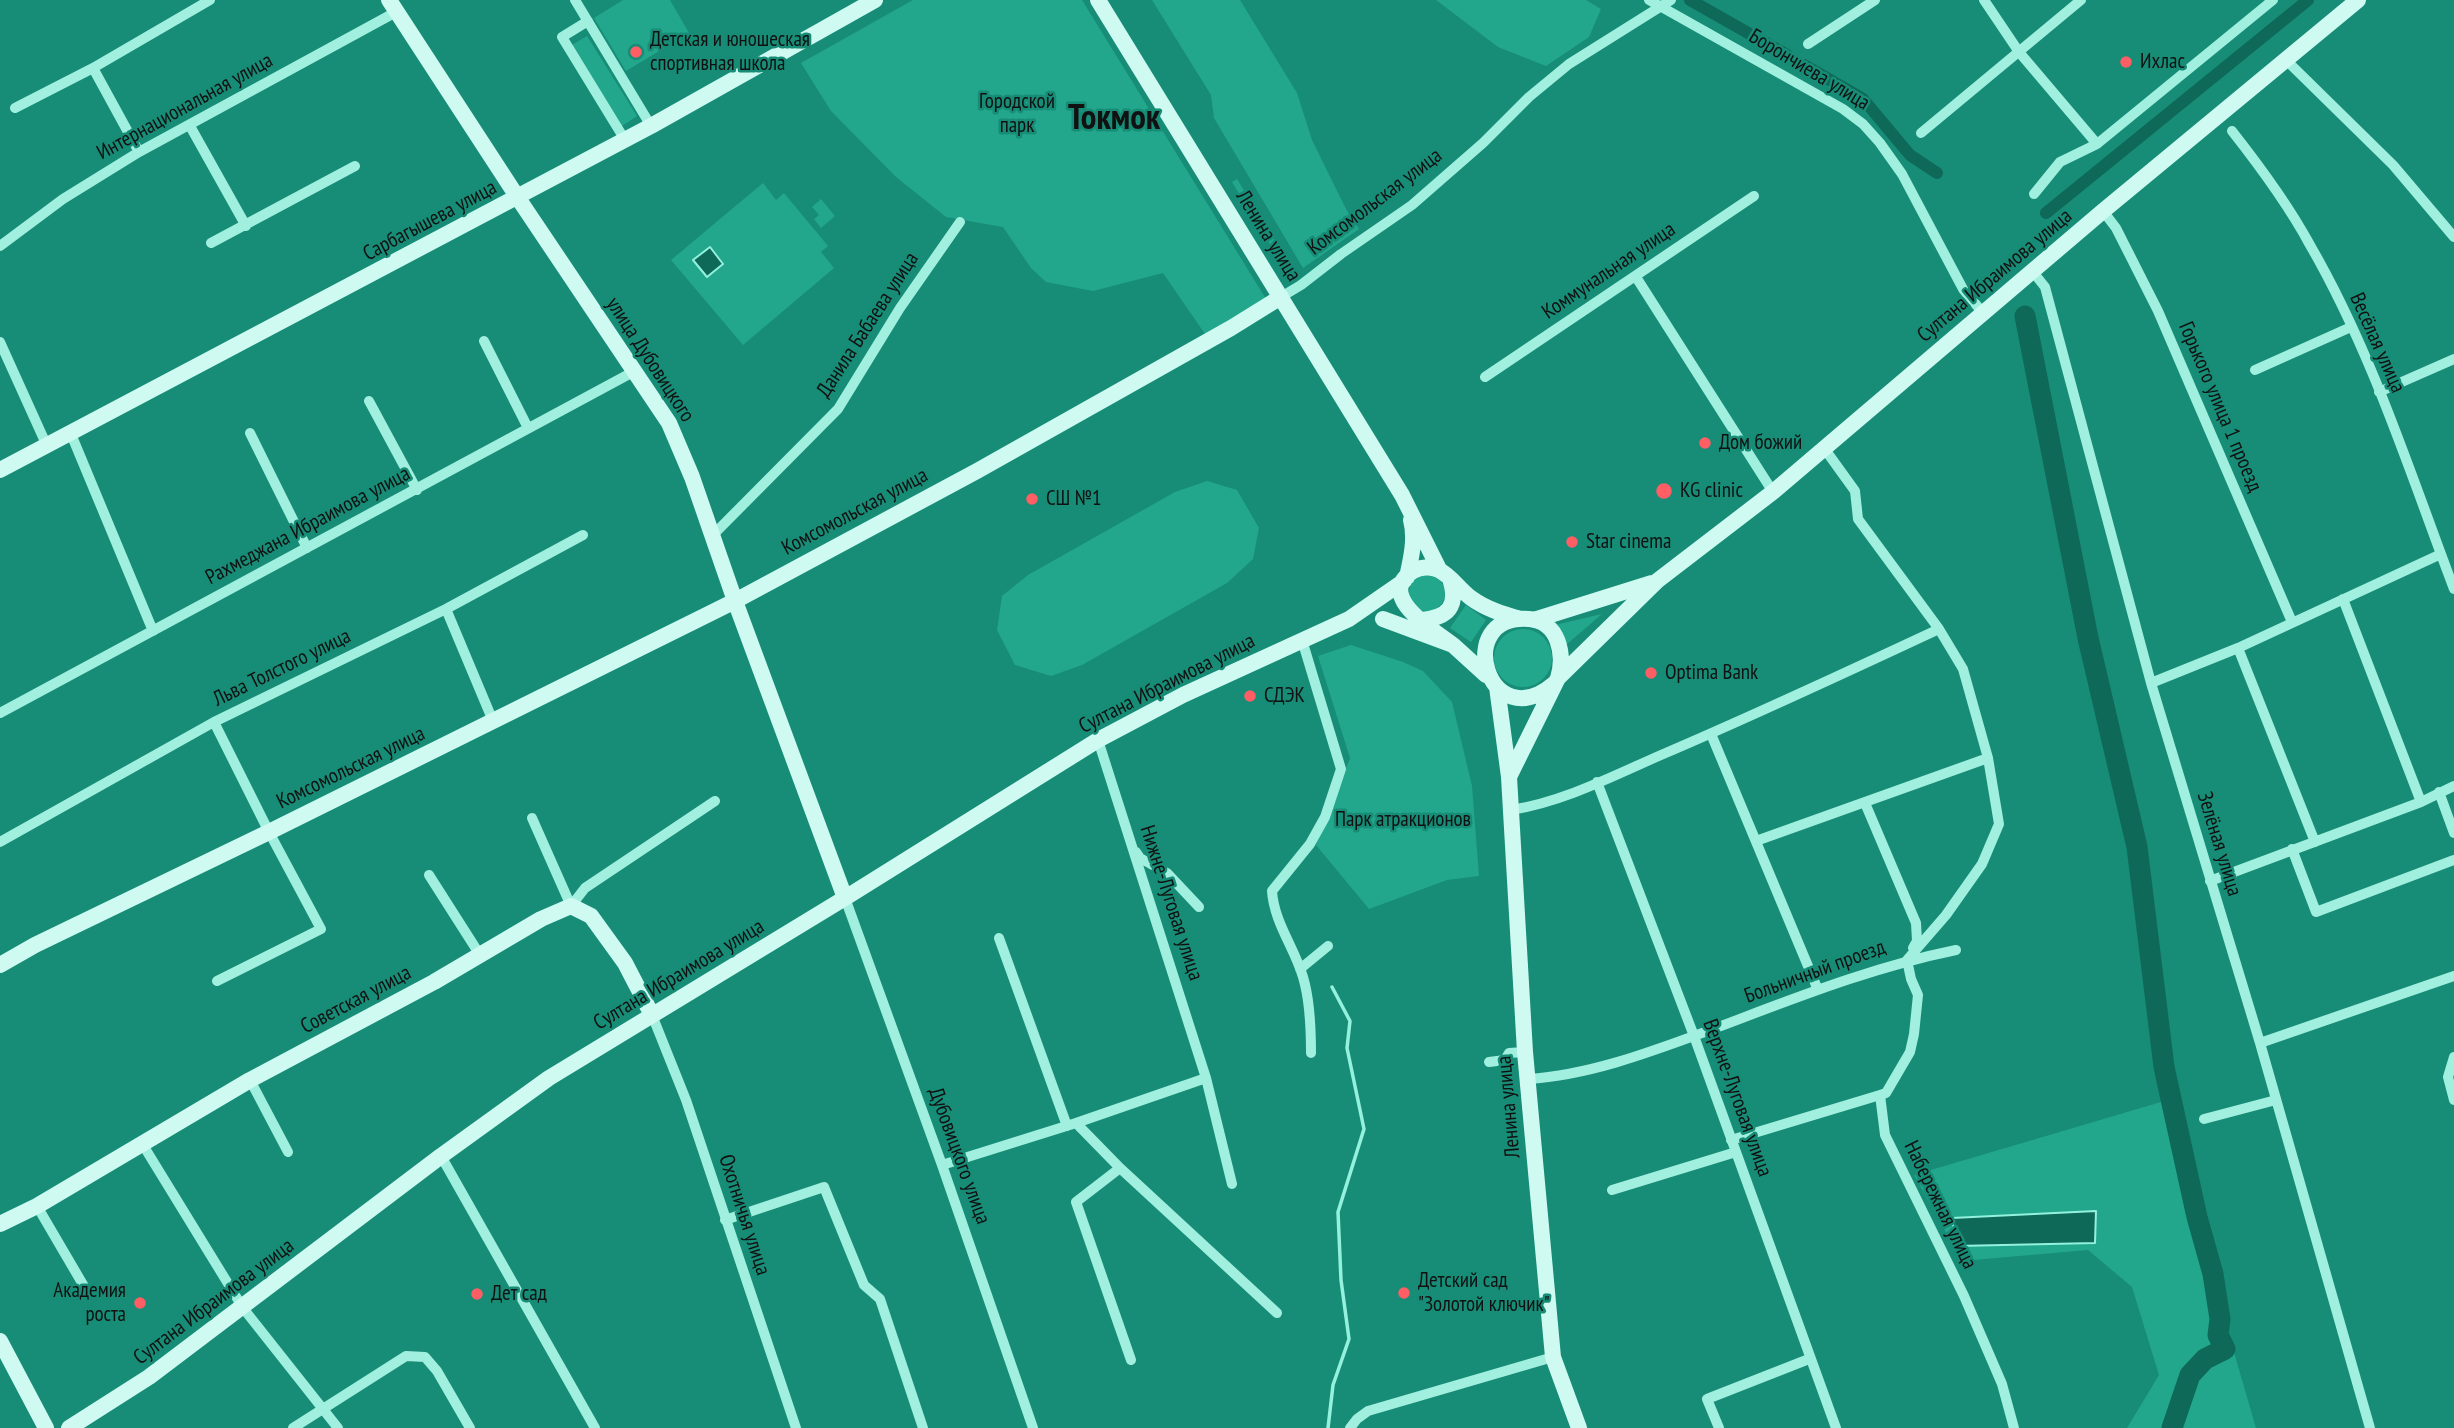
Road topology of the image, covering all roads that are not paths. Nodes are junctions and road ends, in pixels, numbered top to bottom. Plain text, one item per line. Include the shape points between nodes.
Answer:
1 (210, 0) edge
2 (575, 0) edge
3 (875, 0) edge
4 (1098, 0) edge
5 (1649, 0) edge
6 (1875, 0) edge
7 (1984, 0) edge
8 (2081, 0) edge
9 (2273, 0) edge
10 (2358, 0) edge
11 (1666, 4) edge
12 (393, 6) edge
13 (589, 21) junction
14 (1808, 44) dead end
15 (2019, 52) junction
16 (2286, 60) junction
17 (93, 68) junction
18 (15, 108) dead end
19 (190, 126) junction
20 (651, 127) junction
21 (2232, 131) dead end
22 (1921, 133) dead end
23 (625, 140) junction
24 (2097, 144) junction
25 (139, 152) junction
26 (355, 166) dead end
27 (2034, 194) dead end
28 (1754, 196) dead end
29 (518, 198) junction
30 (2103, 212) junction
31 (960, 222) dead end
32 (246, 226) junction
33 (2454, 237) edge
34 (211, 243) dead end
35 (0, 246) edge
36 (2031, 274) junction
37 (1636, 277) junction
38 (1281, 297) junction
39 (1986, 310) junction
40 (2351, 327) junction
41 (484, 341) dead end
42 (0, 342) edge
43 (2454, 359) edge
44 (2255, 370) dead end
45 (634, 372) junction
46 (1485, 377) dead end
47 (2379, 392) junction
48 (369, 401) dead end
49 (528, 428) junction
50 (250, 433) dead end
51 (71, 434) junction
52 (47, 446) junction
53 (1824, 449) junction
54 (0, 470) edge
55 (417, 490) junction
56 (1773, 492) junction
57 (1402, 495) junction
58 (583, 535) dead end
59 (713, 535) junction
60 (307, 548) junction
61 (2441, 554) junction
62 (1412, 558) junction
63 (1444, 574) junction
64 (1405, 579) junction
65 (1657, 581) junction
66 (2454, 589) edge
67 (2343, 599) junction
68 (1377, 600) junction
69 (735, 601) junction
70 (446, 610) junction
71 (1349, 619) junction
72 (1383, 619) junction
73 (1419, 619) junction
74 (1527, 620) junction
75 (2292, 622) junction
76 (1939, 629) junction
77 (153, 631) junction
78 (1302, 640) junction
79 (1453, 645) junction
80 (2238, 648) junction
81 (1474, 662) junction
82 (1556, 680) junction
83 (2151, 683) junction
84 (1494, 684) junction
85 (0, 713) edge
86 (493, 721) junction
87 (214, 722) junction
88 (1711, 734) junction
89 (1098, 740) junction
90 (1506, 751) junction
91 (1988, 758) junction
92 (1509, 777) junction
93 (1597, 782) junction
94 (2454, 786) edge
95 (2440, 792) junction
96 (715, 801) dead end
97 (2421, 802) junction
98 (1865, 803) junction
99 (1511, 810) junction
100 (532, 818) dead end
101 (269, 832) junction
102 (2454, 833) edge
103 (1756, 841) junction
104 (0, 842) edge
105 (2315, 842) junction
106 (1133, 848) junction
107 (2292, 849) junction
108 (2454, 860) edge
109 (429, 875) dead end
110 (2210, 881) junction
111 (845, 898) junction
112 (572, 906) junction
113 (1199, 906) dead end
114 (999, 938) dead end
115 (1328, 946) dead end
116 (1956, 950) dead end
117 (480, 955) junction
118 (1907, 960) junction
119 (0, 965) edge
120 (1300, 969) junction
121 (2454, 976) edge
122 (217, 981) dead end
123 (1818, 990) junction
124 (652, 1015) junction
125 (1694, 1036) junction
126 (2260, 1043) junction
127 (1525, 1052) junction
128 (1311, 1053) dead end
129 (2454, 1057) edge
130 (1489, 1062) dead end
131 (1206, 1078) junction
132 (1528, 1079) junction
133 (250, 1080) junction
134 (1880, 1095) junction
135 (2276, 1100) junction
136 (2454, 1100) edge
137 (2204, 1119) dead end
138 (1072, 1124) junction
139 (1731, 1140) junction
140 (142, 1145) junction
141 (288, 1152) dead end
142 (1736, 1152) junction
143 (441, 1156) junction
144 (942, 1165) junction
145 (1121, 1168) junction
146 (1232, 1184) dead end
147 (1612, 1190) dead end
148 (37, 1206) junction
149 (726, 1220) junction
150 (0, 1224) edge
151 (85, 1288) dead end
152 (243, 1308) junction
153 (1277, 1313) dead end
154 (0, 1341) edge
155 (1553, 1357) junction
156 (1810, 1359) junction
157 (1130, 1360) dead end
158 (323, 1408) junction
159 (46, 1428) edge
160 (69, 1428) edge
161 (293, 1428) edge
162 (338, 1428) edge
163 (470, 1428) edge
164 (596, 1428) edge
165 (796, 1428) edge
166 (923, 1428) edge
167 (1033, 1428) edge
168 (1350, 1428) edge
169 (1578, 1428) edge
170 (1719, 1428) edge
171 (1836, 1428) edge
172 (2014, 1428) edge
173 (2370, 1428) edge

1 - 17 street
2 - 13 street
3 - 20 main road, Сарбагышева улица
4 - 38 main road, Ленина улица
5 - 11 street, Борончиева улица
6 - 14 street
7 - 15 street
8 - 15 street
9 - 24 street
10 - 16 main road, Султана Ибраимова улица
11 - 38 street, Комсомольская улица via 1569,64 1412,205
11 - 39 street, Борончиева улица via 1863,124 1902,174 1963,289
12 - 19 street, Интернациональная улица
12 - 29 main road, улица Дубовицкого
13 - 20 street
13 - 23 street via 562,37
15 - 22 street
15 - 24 street
16 - 30 main road, Султана Ибраимова улица
16 - 33 street via 2393,165
17 - 18 street
17 - 25 street
19 - 25 street, Интернациональная улица
19 - 32 street
20 - 23 main road, Сарбагышева улица
21 - 40 street, Весёлая улица via 2310,244
23 - 29 main road, Сарбагышева улица
24 - 27 street via 2060,162
25 - 35 street, Интернациональная улица via 62,199
26 - 32 street
28 - 37 street, Коммунальная улица
29 - 45 main road, улица Дубовицкого
29 - 51 main road, Сарбагышева улица
30 - 36 main road, Султана Ибраимова улица
30 - 75 street, Горького улица 1 проезд via 2116,228 2158,312
31 - 59 street, Данила Бабаева улица via 838,409
32 - 34 street
36 - 39 main road, Султана Ибраимова улица
36 - 83 street, Зелёная улица via 2045,287
37 - 46 street, Коммунальная улица
37 - 56 street
38 - 57 main road, Ленина улица
38 - 69 main road, Комсомольская улица via 988,465
39 - 53 main road, Султана Ибраимова улица
40 - 44 street
40 - 47 street, Весёлая улица
41 - 49 street
42 - 52 street
43 - 47 street
45 - 49 street, Рахмеджана Ибраимова улица
45 - 59 main road, улица Дубовицкого via 669,423
47 - 61 street, Весёлая улица
48 - 55 street
49 - 55 street, Рахмеджана Ибраимова улица
50 - 60 street
51 - 52 main road, Сарбагышева улица
51 - 77 street
52 - 54 main road, Сарбагышева улица
53 - 56 main road, Султана Ибраимова улица
53 - 76 street via 1855,491 1858,519
55 - 60 street, Рахмеджана Ибраимова улица
56 - 65 main road, Султана Ибраимова улица
57 - 62 main road via 1413,527
57 - 63 main road
58 - 70 street, Льва Толстого улица
59 - 69 main road, улица Дубовицкого
60 - 77 street, Рахмеджана Ибраимова улица
61 - 66 street, Весёлая улица
61 - 67 street
62 - 64 main road
62 - 68 main road
63 - 64 main road via 1424,567
63 - 73 main road via 1454,592 1453,603 1436,619
63 - 74 main road via 1470,598
64 - 68 main road
64 - 73 main road via 1404,606
65 - 74 main road
65 - 82 main road
67 - 75 street
67 - 97 street
68 - 71 main road
69 - 86 main road, Комсомольская улица
69 - 111 main road, улица Дубовицкого
70 - 86 street
70 - 87 street, Льва Толстого улица
71 - 72 main road
71 - 78 main road, Султана Ибраимова улица
72 - 73 main road
72 - 79 main road
73 - 79 main road
74 - 82 main road via 1549,629 1559,644 1562,666
74 - 84 main road via 1502,625 1488,640 1484,663
75 - 80 street
76 - 88 street
76 - 91 street via 1963,669
77 - 85 street, Рахмеджана Ибраимова улица
78 - 89 main road, Султана Ибраимова улица
78 - 120 street via 1341,769 1325,817 1310,844 1272,891 1273,907
79 - 81 main road
80 - 83 street
80 - 105 street
81 - 84 main road
81 - 90 main road
82 - 84 main road via 1539,694 1522,698
82 - 92 main road
83 - 110 street, Зелёная улица
84 - 90 main road
86 - 101 main road, Комсомольская улица
87 - 101 street
87 - 104 street, Льва Толстого улица
88 - 93 street
88 - 103 street
89 - 106 street, Нижне-Луговая улица
89 - 111 main road, Султана Ибраимова улица
90 - 92 main road, Ленина улица
91 - 98 street
91 - 118 street via 1999,824 1982,864
92 - 99 main road, Ленина улица
93 - 99 street
93 - 125 street, Верхне-Луговая улица
94 - 95 street
95 - 97 street
95 - 102 street
96 - 112 street, Советская улица via 584,888
97 - 105 street
98 - 103 street
98 - 118 street via 1916,923 1917,941
99 - 127 main road, Ленина улица
100 - 112 street
101 - 119 main road, Комсомольская улица
101 - 122 street via 321,929
103 - 123 street
105 - 107 street
106 - 113 street via 1140,858 1167,873
106 - 131 street, Нижне-Луговая улица
107 - 108 street via 2316,912
107 - 110 street
109 - 117 street
110 - 126 street, Зелёная улица
111 - 124 main road, Султана Ибраимова улица
111 - 144 street, Дубовицкого улица
112 - 117 main road, Советская улица
112 - 124 main road via 591,916 625,963
114 - 138 street
115 - 120 street
116 - 118 street, Больничный проезд
117 - 133 main road, Советская улица
118 - 123 street, Больничный проезд
118 - 134 street via 1918,995 1914,1034 1910,1052 1886,1093
120 - 128 street
121 - 126 street
123 - 125 street, Больничный проезд
124 - 143 main road, Султана Ибраимова улица via 549,1078
124 - 149 street, Охотничья улица via 687,1100
125 - 132 street, Больничный проезд via 1626,1060
125 - 139 street, Верхне-Луговая улица
126 - 135 street, Зелёная улица
127 - 130 street
127 - 132 main road, Ленина улица
129 - 136 street via 2448,1077
131 - 138 street
131 - 146 street, Нижне-Луговая улица
132 - 155 main road, Ленина улица
133 - 140 main road, Советская улица
133 - 141 street
134 - 139 street
134 - 172 street, Набережная улица via 1885,1135 1964,1296 2002,1384
135 - 137 street
135 - 173 street, Зелёная улица
138 - 144 street
138 - 145 street
139 - 142 street, Верхне-Луговая улица
140 - 148 main road, Советская улица
140 - 152 street
142 - 147 street
142 - 156 street, Верхне-Луговая улица
143 - 152 main road, Султана Ибраимова улица
143 - 164 street
144 - 167 street, Дубовицкого улица
145 - 153 street
145 - 157 street via 1076,1202
148 - 150 main road, Советская улица
148 - 151 street
149 - 165 street, Охотничья улица
149 - 166 street via 824,1187 864,1285 880,1299
152 - 158 street
152 - 160 main road, Султана Ибраимова улица
154 - 159 main road
155 - 168 street via 1368,1411
155 - 169 main road, Ленина улица
156 - 170 street via 1707,1399
156 - 171 street, Верхне-Луговая улица
158 - 161 street
158 - 162 street
158 - 163 street via 407,1356 425,1357

